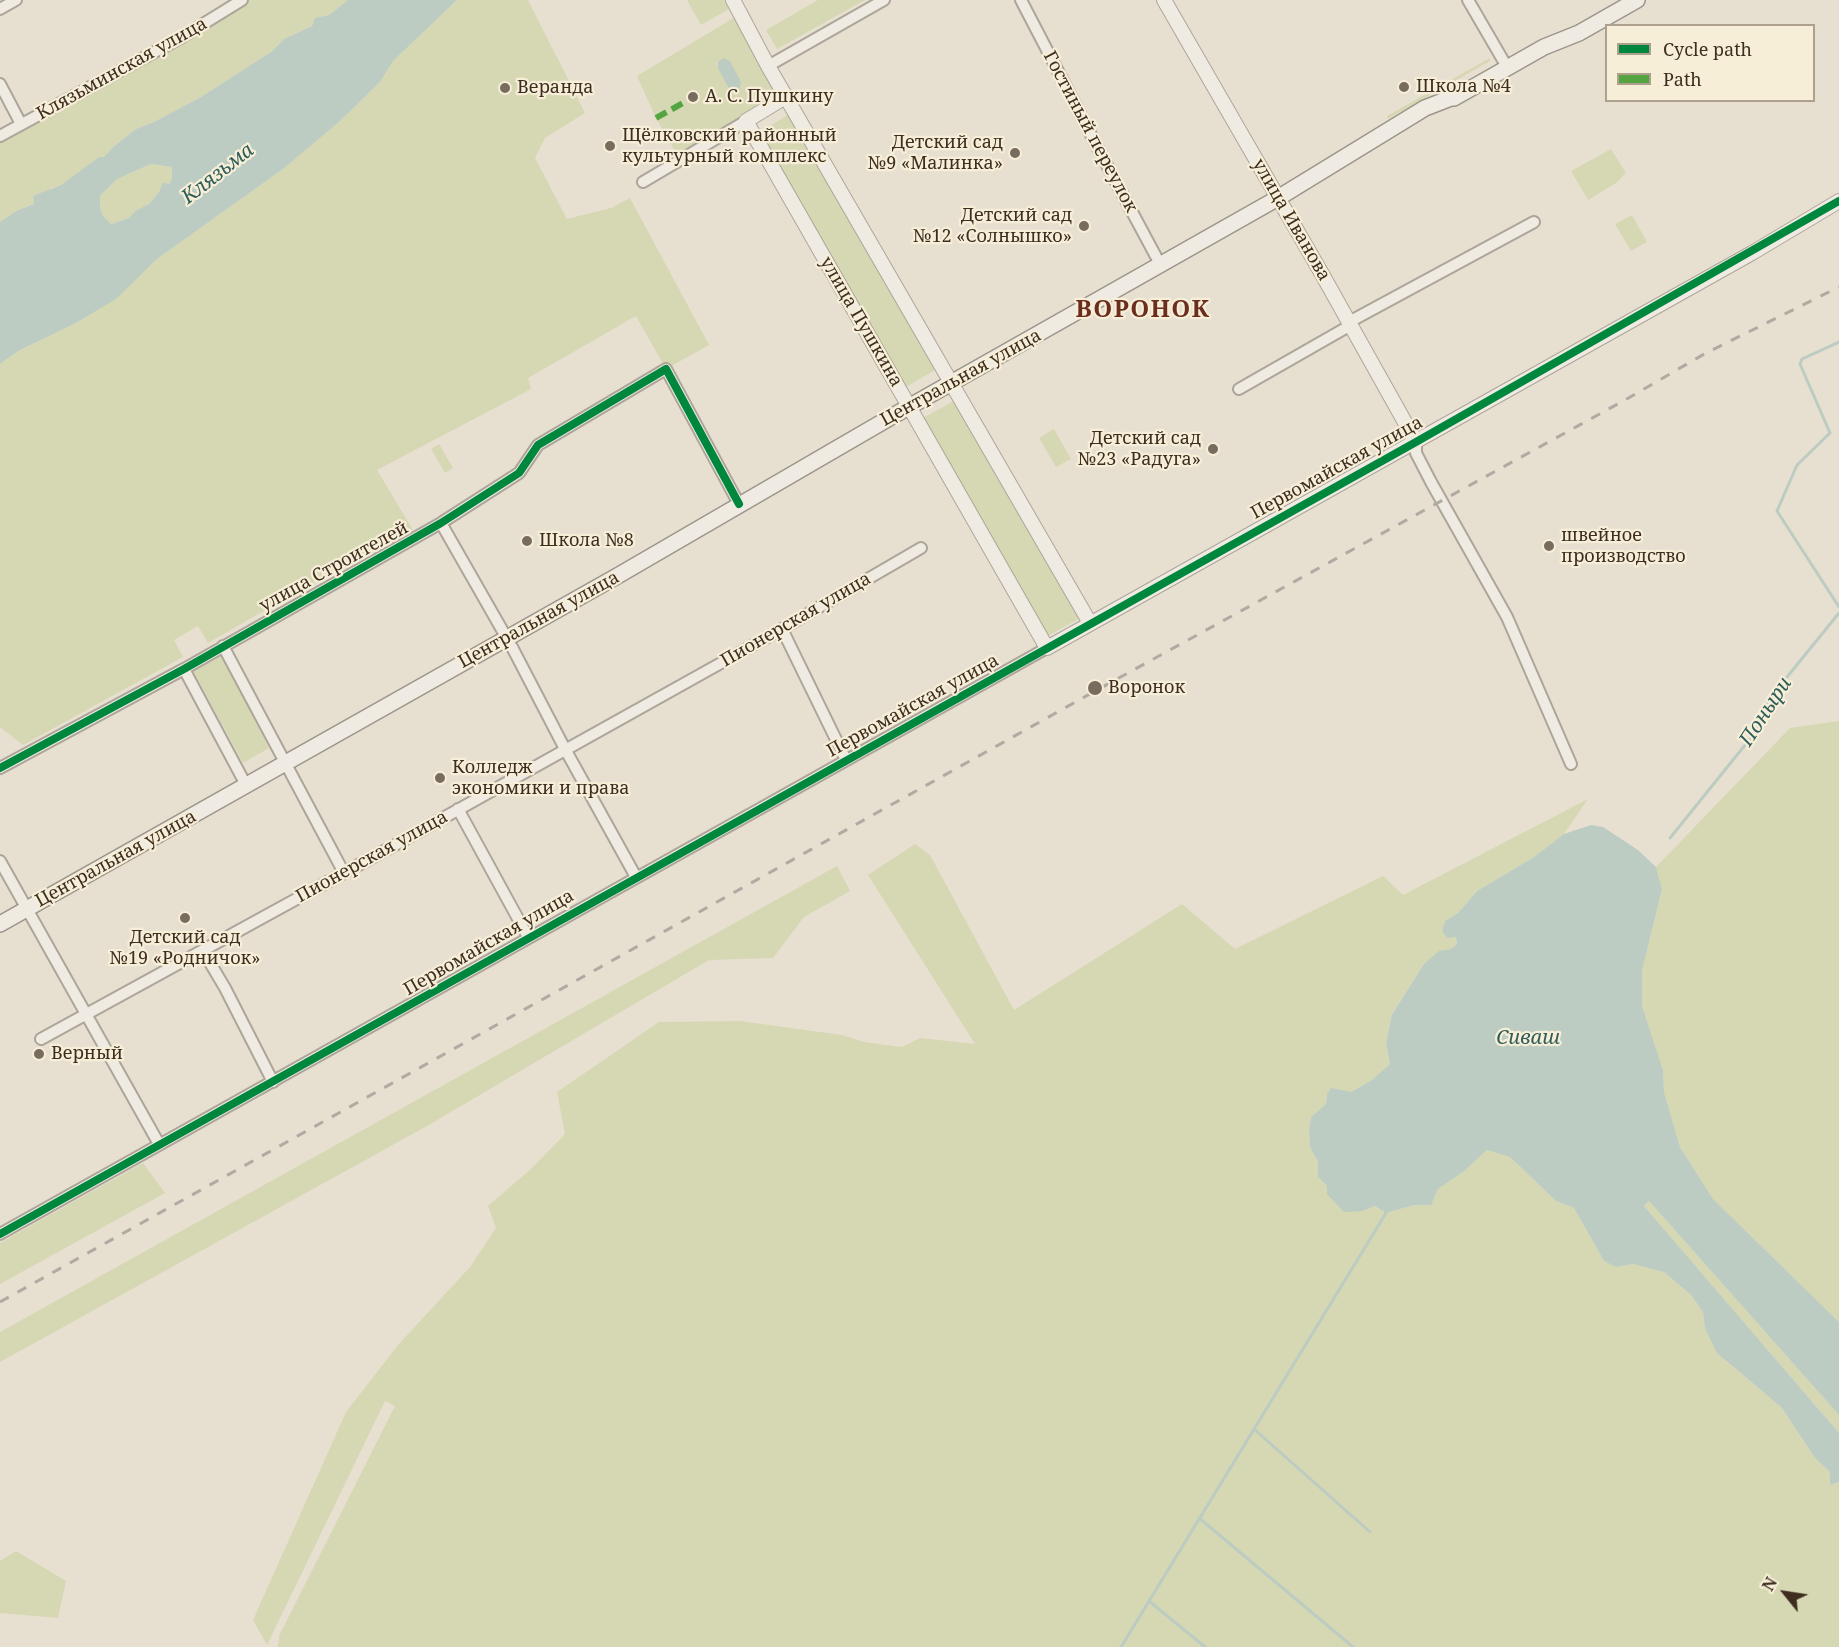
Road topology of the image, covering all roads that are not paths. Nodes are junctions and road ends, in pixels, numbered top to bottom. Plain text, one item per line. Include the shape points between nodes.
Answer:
1 (16, 0) edge
2 (242, 0) edge
3 (733, 0) edge
4 (884, 0) edge
5 (1021, 0) edge
6 (1164, 0) edge
7 (1468, 0) edge
8 (1617, 0) edge
9 (1637, 0) edge
10 (0, 9) edge
11 (1544, 47) junction
12 (768, 66) junction
13 (1507, 67) junction
14 (0, 84) edge
15 (790, 102) junction
16 (746, 121) junction
17 (21, 124) junction
18 (0, 136) edge
19 (643, 182) dead end
20 (1278, 198) junction
21 (1839, 201) edge
22 (1534, 222) dead end
23 (1161, 264) junction
24 (1350, 323) junction
25 (951, 383) junction
26 (1239, 389) dead end
27 (910, 406) junction
28 (1416, 442) junction
29 (739, 504) junction
30 (441, 523) junction
31 (921, 548) dead end
32 (1090, 623) junction
33 (782, 629) junction
34 (507, 638) junction
35 (223, 646) junction
36 (1047, 648) junction
37 (184, 669) junction
38 (565, 749) junction
39 (846, 760) junction
40 (285, 763) junction
41 (1571, 764) dead end
42 (0, 768) edge
43 (246, 785) junction
44 (458, 809) junction
45 (0, 861) edge
46 (344, 873) junction
47 (636, 877) junction
48 (27, 909) junction
49 (0, 924) edge
50 (528, 937) junction
51 (203, 951) junction
52 (86, 1014) junction
53 (41, 1039) dead end
54 (273, 1082) junction
55 (159, 1144) junction
56 (0, 1234) edge

1 - 10 street
2 - 17 street, Клязьминская улица
3 - 12 street
4 - 12 street
5 - 23 street, Гостиный переулок
6 - 20 street, улица Иванова
7 - 13 street
8 - 11 main road, Центральная улица
9 - 11 main road, Центральная улица via 1579,33
11 - 13 main road, Центральная улица
12 - 15 street
13 - 20 main road, Центральная улица via 1401,133
14 - 17 street
15 - 16 street
15 - 25 street
16 - 19 street
16 - 27 street, улица Пушкина
17 - 18 street, Клязьминская улица
20 - 23 main road, Центральная улица
20 - 24 street, улица Иванова
21 - 28 street, Первомайская улица
22 - 24 street
23 - 25 main road, Центральная улица
24 - 26 street
24 - 28 street, улица Иванова
25 - 27 main road, Центральная улица
25 - 32 street
27 - 29 main road, Центральная улица
27 - 36 street, улица Пушкина
28 - 32 street, Первомайская улица
28 - 41 street via 1416,453 1431,482 1507,617
29 - 30 street, улица Строителей via 666,369 538,445 519,472
29 - 34 main road, Центральная улица
30 - 34 street
30 - 35 street, улица Строителей
31 - 33 street, Пионерская улица
32 - 36 street, Первомайская улица
33 - 38 street, Пионерская улица
33 - 39 street
34 - 38 street
34 - 40 main road, Центральная улица
35 - 37 street, улица Строителей
35 - 40 street
36 - 39 street, Первомайская улица
37 - 42 street, улица Строителей
37 - 43 street
38 - 44 street, Пионерская улица
38 - 47 street
39 - 47 street, Первомайская улица
40 - 43 main road, Центральная улица
40 - 46 street
43 - 48 main road, Центральная улица
44 - 46 street, Пионерская улица
44 - 50 street
45 - 48 street
46 - 51 street, Пионерская улица
47 - 50 street, Первомайская улица
48 - 49 main road, Центральная улица
48 - 52 street
50 - 54 street, Первомайская улица
51 - 52 street, Пионерская улица
51 - 54 street
52 - 53 street, Пионерская улица
52 - 55 street
54 - 55 street, Первомайская улица
55 - 56 street, Первомайская улица

